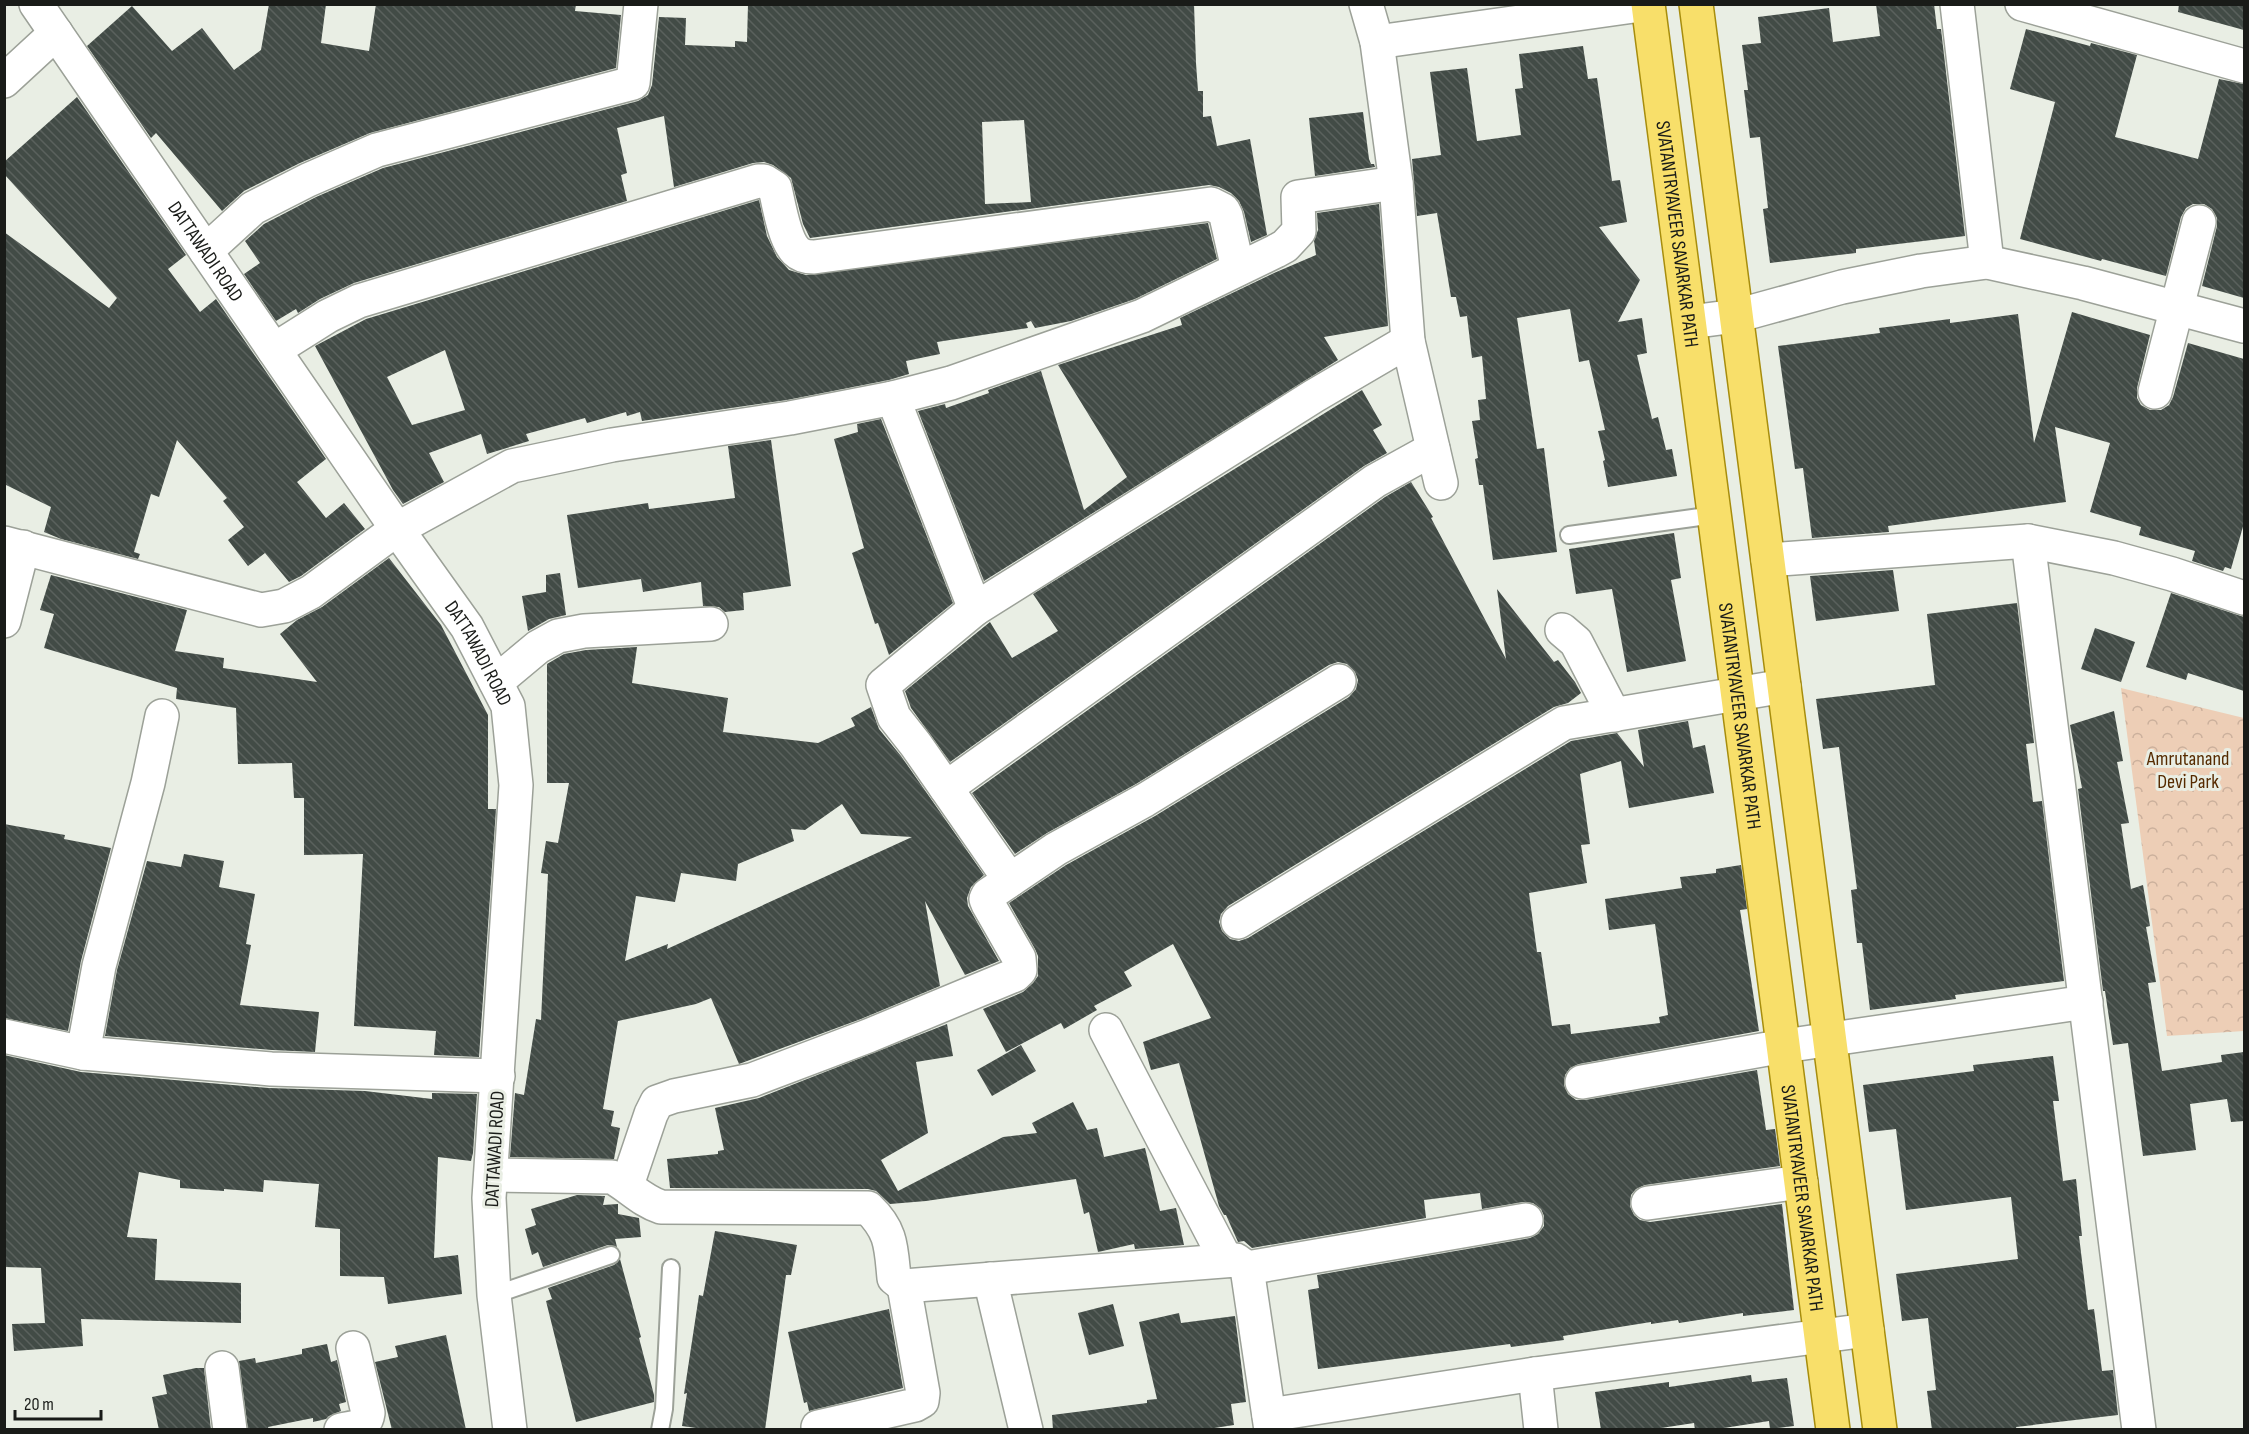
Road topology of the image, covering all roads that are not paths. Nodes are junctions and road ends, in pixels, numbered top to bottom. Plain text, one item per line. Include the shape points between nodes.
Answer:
1 (36, 4) edge
2 (641, 4) edge
3 (1366, 4) edge
4 (1648, 4) edge
5 (1696, 4) edge
6 (1958, 4) edge
7 (2022, 4) edge
8 (56, 33) junction
9 (1377, 42) junction
10 (2244, 66) edge
11 (4, 81) edge
12 (1396, 183) junction
13 (2199, 222) dead end
14 (206, 250) junction
15 (1987, 262) junction
16 (1238, 270) junction
17 (2175, 308) junction
18 (1736, 316) junction
19 (1690, 322) junction
20 (2244, 326) edge
21 (1408, 341) junction
22 (274, 350) junction
23 (2155, 392) dead end
24 (893, 398) junction
25 (1433, 449) junction
26 (1441, 483) dead end
27 (1714, 515) junction
28 (397, 529) junction
29 (1569, 535) dead end
30 (2028, 541) junction
31 (14, 545) edge
32 (1768, 560) junction
33 (2244, 598) edge
34 (975, 609) junction
35 (4, 621) edge
36 (711, 624) dead end
37 (1562, 630) dead end
38 (1339, 681) dead end
39 (496, 682) junction
40 (1784, 686) junction
41 (1737, 694) junction
42 (1614, 715) junction
43 (162, 716) dead end
44 (946, 788) junction
45 (1010, 880) junction
46 (1238, 922) dead end
47 (2086, 1002) junction
48 (1106, 1030) dead end
49 (4, 1036) edge
50 (1831, 1040) junction
51 (1784, 1046) junction
52 (83, 1053) junction
53 (498, 1076) junction
54 (1582, 1082) dead end
55 (490, 1175) junction
56 (1801, 1182) junction
57 (627, 1185) junction
58 (1648, 1203) dead end
59 (1526, 1220) dead end
60 (611, 1255) dead end
61 (1237, 1264) junction
62 (671, 1268) dead end
63 (990, 1279) junction
64 (904, 1287) junction
65 (494, 1295) junction
66 (1868, 1330) junction
67 (1821, 1337) junction
68 (352, 1348) dead end
69 (222, 1368) dead end
70 (1535, 1374) junction
71 (1270, 1422) edge
72 (818, 1427) dead end
73 (230, 1430) edge
74 (341, 1430) edge
75 (510, 1430) edge
76 (660, 1430) edge
77 (1026, 1430) edge
78 (1541, 1430) edge
79 (1833, 1430) edge
80 (1880, 1430) edge
81 (2139, 1430) edge

1 - 8 street, DATTAWADI ROAD
2 - 14 street via 633,83 377,150 253,208
3 - 9 street
4 - 9 street
4 - 19 main road, SVATANTRYAVEER SAVARKAR PATH
5 - 18 main road
6 - 15 street
7 - 10 street
8 - 11 street
8 - 14 street, DATTAWADI ROAD
9 - 12 street
12 - 16 street via 1298,197 1299,231 1294,238
12 - 21 street
13 - 17 street
14 - 22 street, DATTAWADI ROAD
15 - 17 street
15 - 18 street via 1842,287
16 - 22 street via 1226,216 1211,204 804,256 789,240 775,188 758,181 359,301
16 - 24 street via 1142,316 951,383
17 - 20 street
17 - 23 street
18 - 19 street
18 - 32 main road
19 - 27 main road, SVATANTRYAVEER SAVARKAR PATH
21 - 25 street
21 - 34 street
22 - 28 street, DATTAWADI ROAD
24 - 28 street via 612,445 512,466
24 - 34 street
25 - 26 street
25 - 44 street via 1375,481
27 - 29 lane
27 - 41 main road, SVATANTRYAVEER SAVARKAR PATH
28 - 31 street via 311,592 284,606 261,610
28 - 39 street, DATTAWADI ROAD via 467,627
30 - 32 street
30 - 33 street via 2123,561
30 - 47 street
31 - 35 street
32 - 40 main road
34 - 44 street via 883,685 894,717
36 - 39 street via 558,636 538,647
37 - 42 street via 1576,642
38 - 45 street
39 - 53 street, DATTAWADI ROAD via 508,706 516,785
40 - 41 street
40 - 50 main road
41 - 42 street
41 - 51 main road, SVATANTRYAVEER SAVARKAR PATH
42 - 46 street via 1564,723
43 - 52 street via 99,966
44 - 45 street
45 - 57 street via 986,899 1019,958 1020,970 1015,975 752,1080 657,1102
47 - 50 street
47 - 81 street
48 - 61 street
49 - 52 street
50 - 51 street
50 - 66 main road
51 - 54 street
51 - 56 main road, SVATANTRYAVEER SAVARKAR PATH
52 - 53 street via 271,1069
53 - 55 street, DATTAWADI ROAD
55 - 57 street via 612,1177
55 - 65 street, DATTAWADI ROAD
56 - 58 street
56 - 67 main road, SVATANTRYAVEER SAVARKAR PATH
57 - 64 street via 661,1207 867,1208 890,1238 894,1278
59 - 61 street
60 - 65 lane
61 - 63 street
61 - 71 street
62 - 76 lane
63 - 64 street
63 - 77 street
64 - 72 street via 922,1401 915,1406
65 - 75 street, DATTAWADI ROAD
66 - 67 street
66 - 80 main road
67 - 70 street
67 - 79 main road, SVATANTRYAVEER SAVARKAR PATH
68 - 74 street via 368,1413 361,1426
69 - 73 street
70 - 71 street
70 - 78 street

